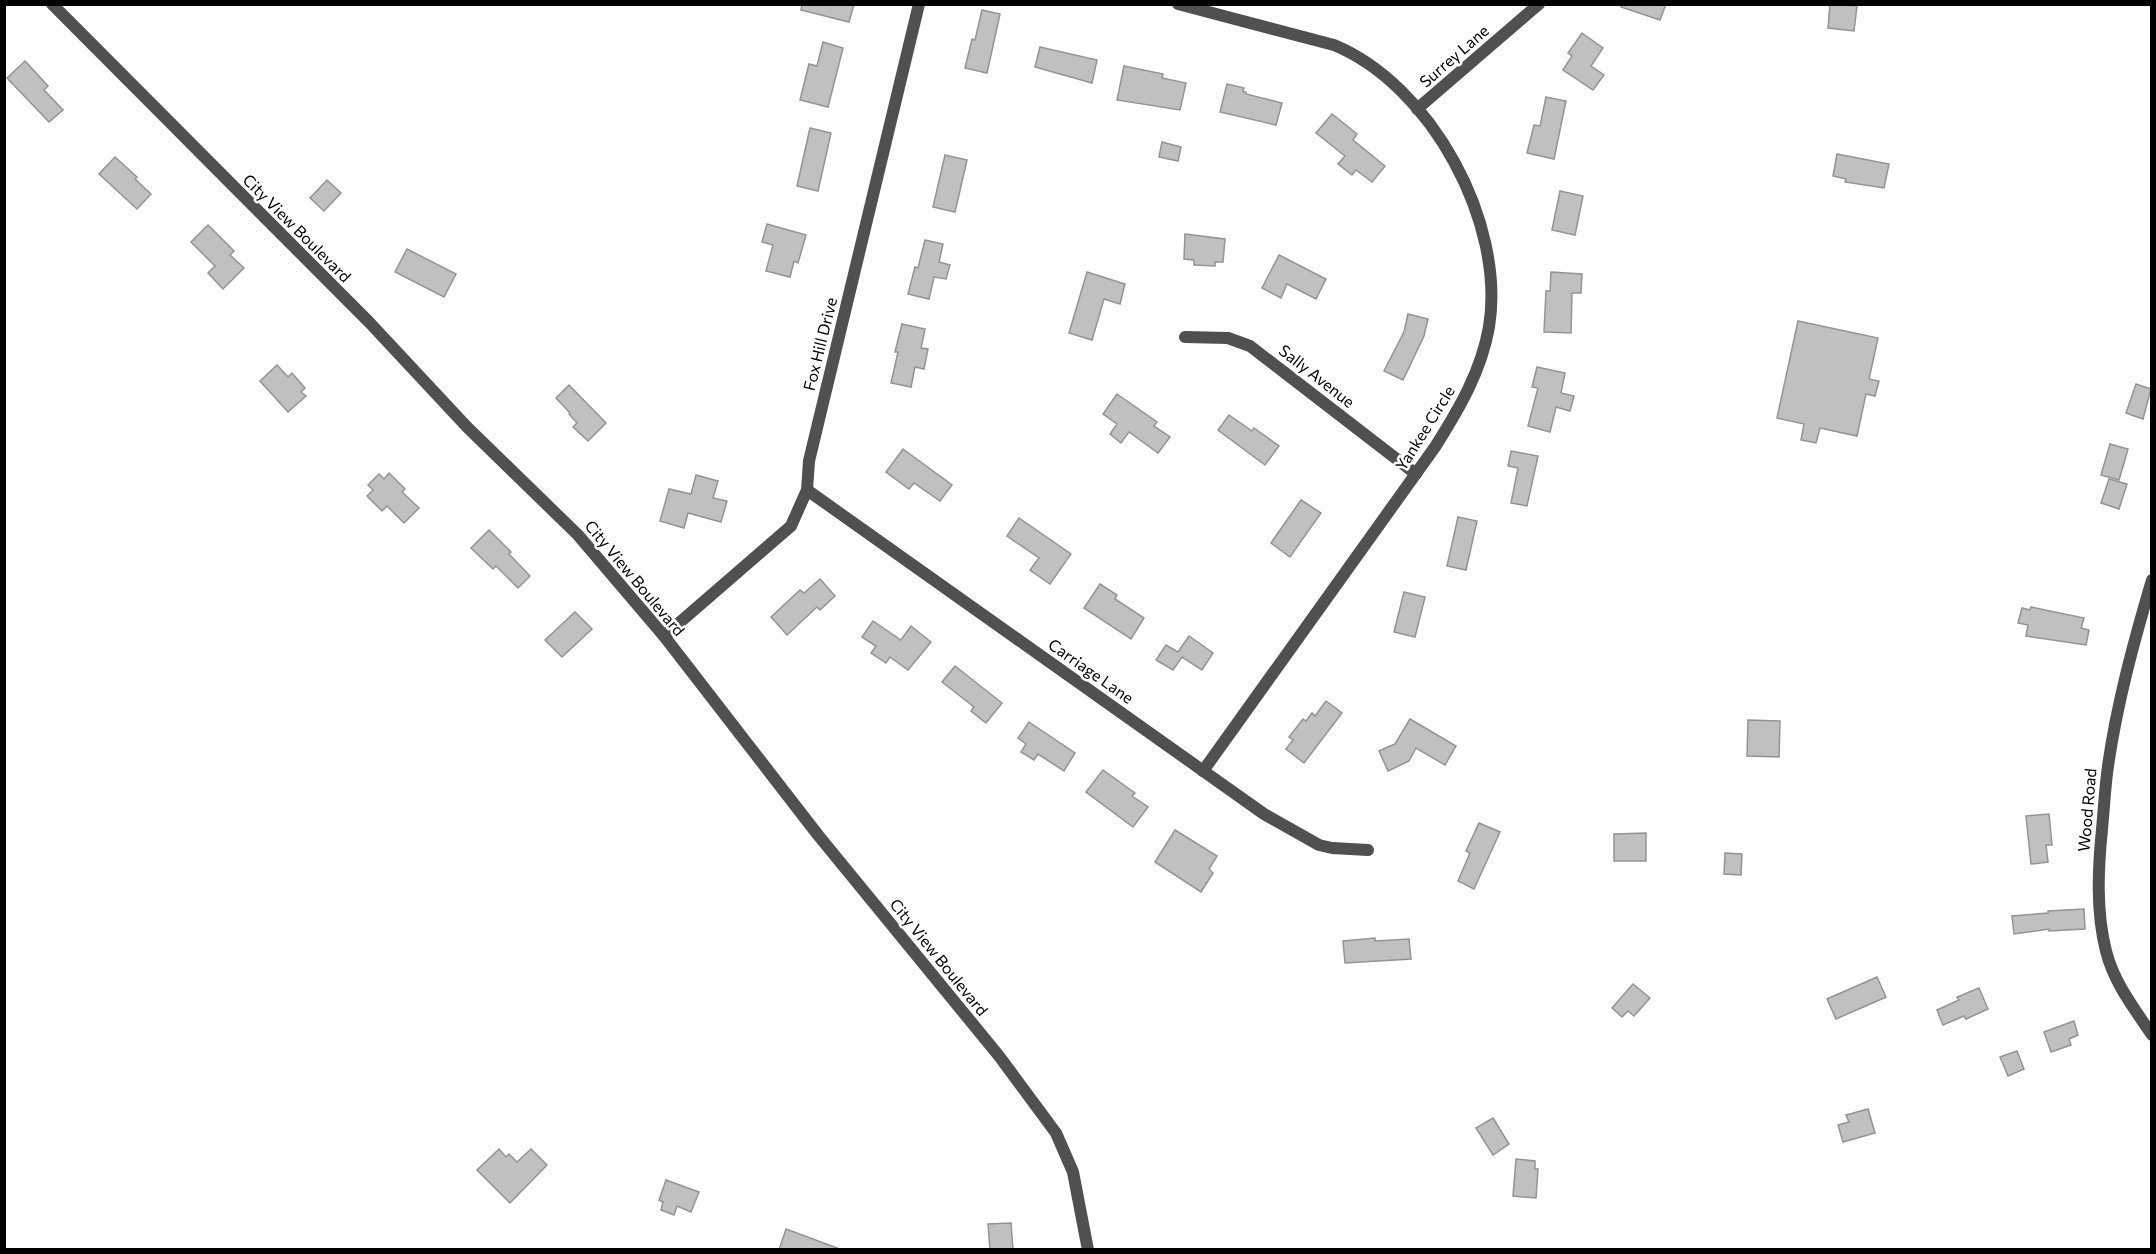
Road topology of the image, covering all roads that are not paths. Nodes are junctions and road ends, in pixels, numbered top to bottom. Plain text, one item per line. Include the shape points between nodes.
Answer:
1 (52, 4) edge
2 (919, 4) edge
3 (1178, 4) edge
4 (1539, 4) edge
5 (1417, 109) junction
6 (1185, 337) dead end
7 (1416, 474) junction
8 (807, 490) junction
9 (2151, 580) edge
10 (664, 636) junction
11 (1203, 771) junction
12 (1368, 850) dead end
13 (2151, 1035) edge
14 (1088, 1250) edge

1 - 10 street, City View Boulevard via 578,535
2 - 8 street, Fox Hill Drive via 809,461
3 - 5 street, Yankee Circle via 1346,50 1388,79
4 - 5 street, Surrey Lane
5 - 7 street, Yankee Circle via 1464,178 1487,252 1492,295 1486,339 1473,382
6 - 7 street, Sally Avenue via 1228,338 1250,345
7 - 11 street, Yankee Circle
8 - 10 street, Fox Hill Drive via 791,526
8 - 11 street, Carriage Lane
9 - 13 street, Wood Road via 2114,730 2099,866 2103,935 2109,962
10 - 14 street, City View Boulevard via 1056,1133 1073,1172
11 - 12 street, Carriage Lane via 1264,814 1319,845

